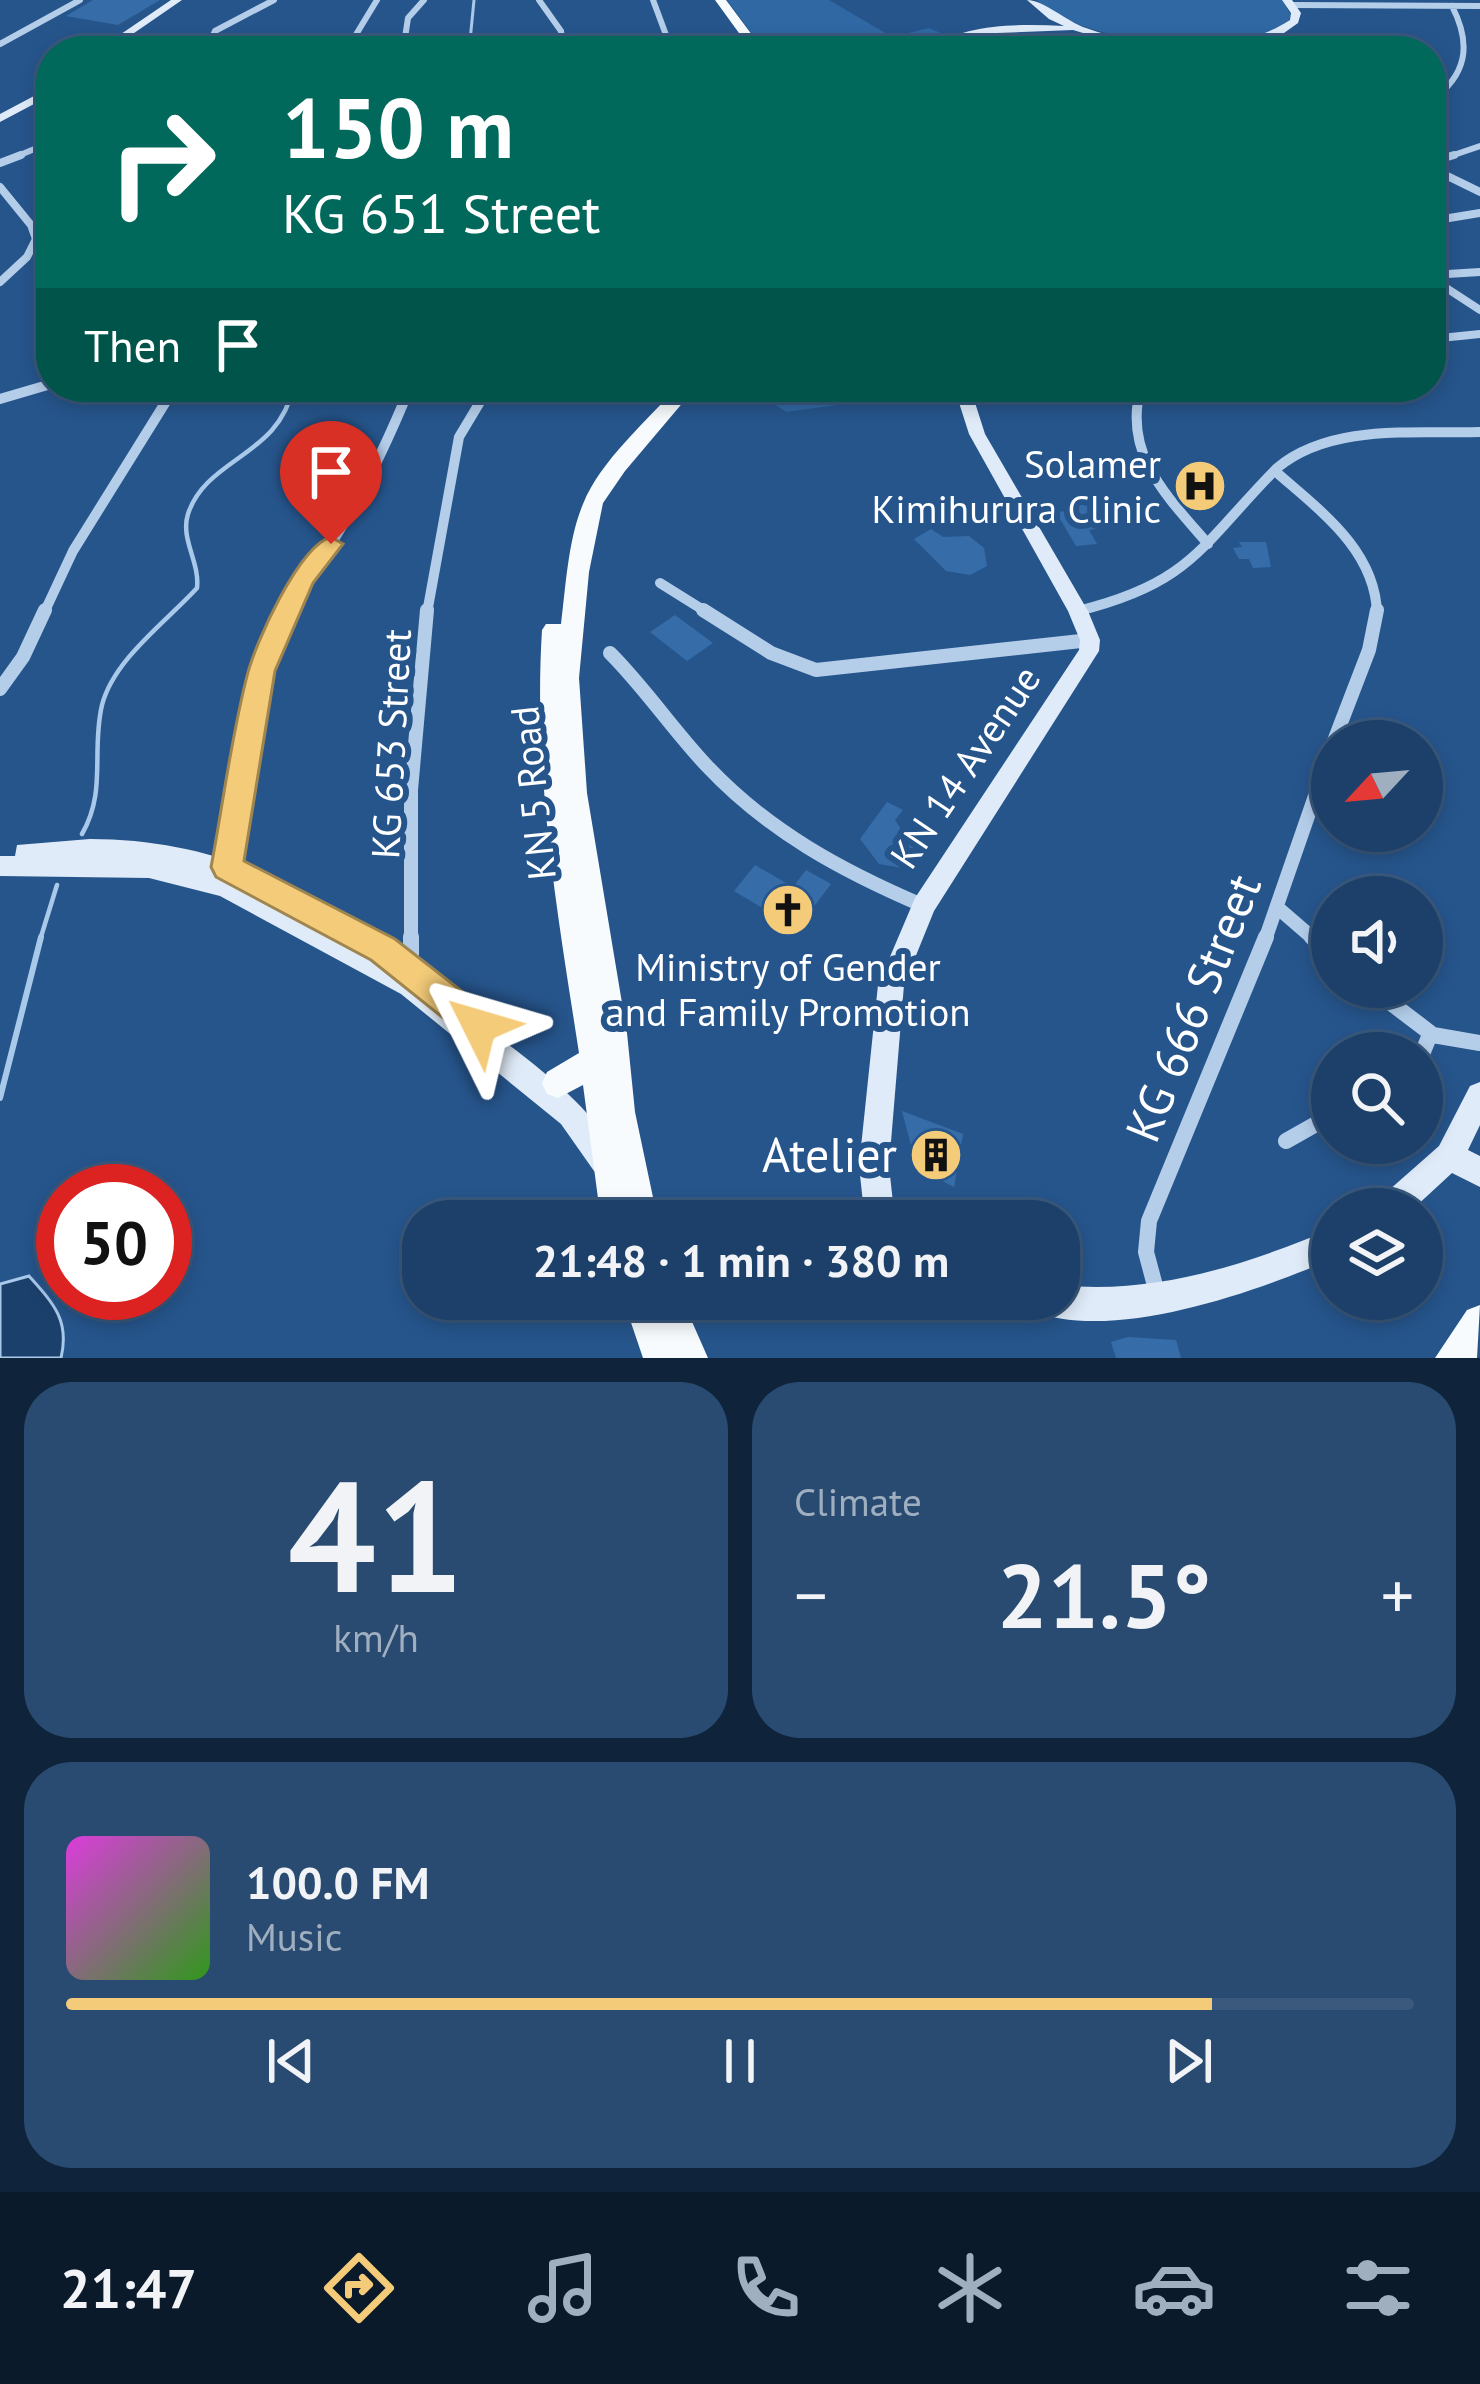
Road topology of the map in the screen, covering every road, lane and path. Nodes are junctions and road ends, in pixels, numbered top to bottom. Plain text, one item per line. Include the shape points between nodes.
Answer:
1 (80, 0) edge
2 (176, 0) edge
3 (186, 0) edge
4 (274, 0) edge
5 (377, 0) edge
6 (424, 0) edge
7 (539, 0) edge
8 (653, 0) edge
9 (717, 0) edge
10 (1033, 2) edge
11 (1290, 2) edge
12 (1452, 6) junction
13 (1480, 6) edge
14 (1081, 30) junction
15 (123, 36) edge
16 (134, 36) edge
17 (212, 36) edge
18 (355, 36) edge
19 (405, 36) edge
20 (562, 36) edge
21 (666, 36) edge
22 (743, 36) edge
23 (952, 36) edge
24 (966, 36) edge
25 (1111, 36) edge
26 (1266, 36) edge
27 (0, 44) edge
28 (1467, 53) junction
29 (1480, 55) edge
30 (1446, 88) edge
31 (36, 96) edge
32 (0, 116) edge
33 (1480, 146) edge
34 (36, 148) edge
35 (1446, 159) edge
36 (0, 163) edge
37 (1446, 173) edge
38 (0, 187) edge
39 (1480, 192) edge
40 (1480, 213) edge
41 (1446, 219) edge
42 (1480, 272) edge
43 (1446, 275) edge
44 (0, 282) edge
45 (1446, 286) edge
46 (1480, 310) edge
47 (1480, 334) edge
48 (1446, 337) edge
49 (36, 388) edge
50 (0, 399) edge
51 (166, 402) edge
52 (404, 402) edge
53 (480, 402) edge
54 (658, 402) edge
55 (674, 402) edge
56 (966, 402) edge
57 (1135, 402) edge
58 (1480, 432) edge
59 (1275, 471) junction
60 (1208, 544) junction
61 (660, 583) dead end
62 (1078, 611) junction
63 (1090, 640) junction
64 (610, 653) dead end
65 (0, 689) edge
66 (1343, 720) edge
67 (1311, 810) edge
68 (0, 853) edge
69 (0, 866) edge
70 (227, 867) junction
71 (924, 905) junction
72 (1278, 908) junction
73 (1311, 937) edge
74 (411, 971) junction
75 (1395, 1008) edge
76 (1424, 1032) edge
77 (1443, 1041) edge
78 (1480, 1043) edge
79 (596, 1060) junction
80 (558, 1083) junction
81 (613, 1104) junction
82 (1477, 1112) edge
83 (1311, 1127) edge
84 (1286, 1142) dead end
85 (1449, 1156) junction
86 (604, 1161) junction
87 (1480, 1172) edge
88 (1414, 1188) edge
89 (614, 1200) edge
90 (636, 1200) edge
91 (875, 1200) edge
92 (1311, 1253) edge
93 (1159, 1301) junction
94 (1080, 1304) edge
95 (648, 1320) edge
96 (673, 1320) edge
97 (1480, 1324) edge
98 (662, 1358) edge
99 (689, 1358) edge
100 (1454, 1358) edge

1 - 27 street
2 - 15 main road
3 - 16 main road
4 - 17 street
5 - 18 street
6 - 19 street
7 - 20 street
8 - 21 street
9 - 22 main road
10 - 14 main road
10 - 23 main road via 1014,20
11 - 12 street
11 - 26 main road via 1295,21
12 - 13 street
12 - 28 street
14 - 24 main road
14 - 25 main road
28 - 29 street
28 - 30 street
31 - 32 main road
33 - 35 street
34 - 36 street
37 - 39 street
38 - 44 street via 36,238
40 - 41 street
42 - 43 street
45 - 46 street
47 - 48 street
49 - 50 street
51 - 65 street
52 - 70 street via 382,458 302,580 268,653
53 - 74 street, KG 653 Street via 459,437 427,610 411,790
54 - 79 main road, KN 5 Road via 579,502 555,627 550,761
55 - 81 main road, KN 5 Road via 592,503 571,623 574,794
56 - 62 main road, KN 14 Avenue via 976,434
57 - 60 street via 1137,447
58 - 59 street via 1345,440 1297,454
59 - 60 street
59 - 66 street, KG 666 Street via 1354,545 1379,588 1370,653
60 - 62 street via 1169,583
61 - 63 street via 771,653 816,670
62 - 63 main road, KN 14 Avenue
63 - 71 main road, KN 14 Avenue via 1073,682
64 - 71 street via 751,811 842,873
67 - 72 street, KG 666 Street
68 - 70 main road via 155,851
69 - 86 main road via 148,868 226,887 410,986 571,1114
70 - 74 main road
71 - 91 main road, KN 14 Avenue via 891,985
72 - 73 street
72 - 93 street, KG 666 Street via 1149,1221 1146,1252
74 - 80 main road via 534,1073
75 - 76 street
77 - 78 street
79 - 80 main road
79 - 81 main road, KN 5 Road
80 - 81 main road
81 - 86 main road
81 - 90 main road, KN 5 Road
82 - 85 main road
83 - 84 street
85 - 87 main road
85 - 88 main road
86 - 89 main road
92 - 93 main road
93 - 94 main road
95 - 98 main road
96 - 99 main road
97 - 100 main road

